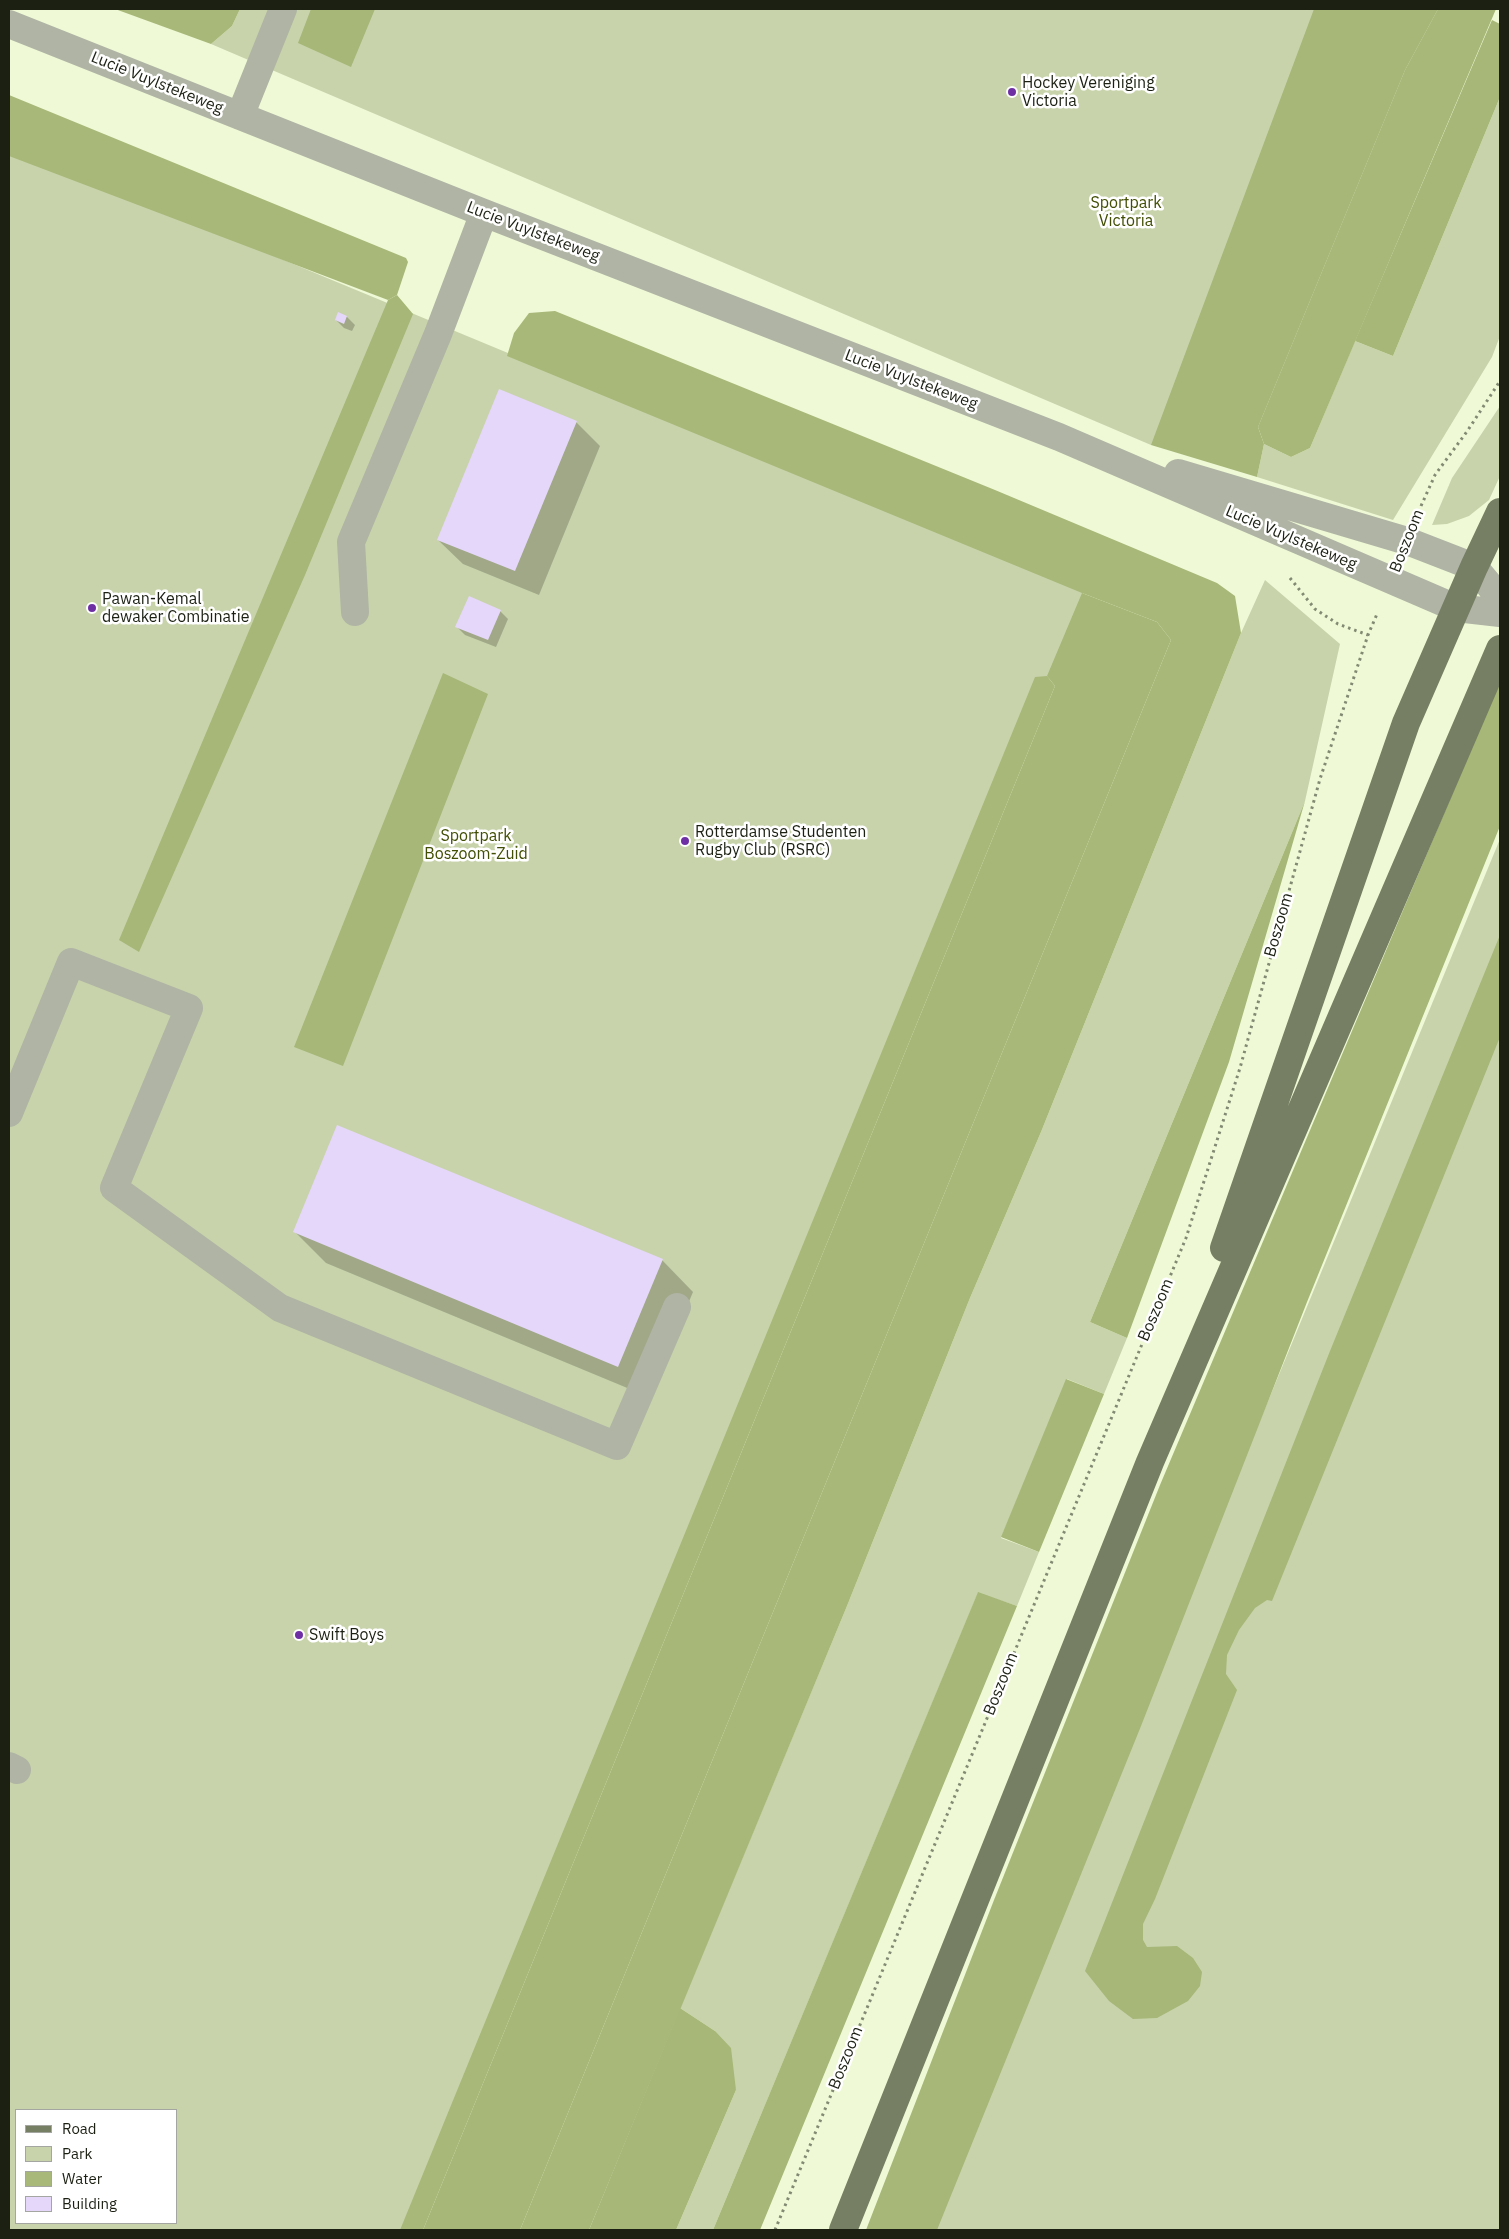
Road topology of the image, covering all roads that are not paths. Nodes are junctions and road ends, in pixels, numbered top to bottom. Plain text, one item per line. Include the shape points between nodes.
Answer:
1 (283, 9) edge
2 (9, 24) edge
3 (240, 116) junction
4 (484, 213) junction
5 (1059, 438) junction
6 (1500, 512) edge
7 (1474, 567) junction
8 (1500, 598) edge
9 (1456, 608) junction
10 (355, 612) dead end
11 (1500, 613) edge
12 (1500, 649) edge
13 (9, 1113) edge
14 (677, 1307) dead end
15 (1150, 1462) junction
16 (843, 2230) edge

1 - 3 street
2 - 3 street, Lucie Vuylstekeweg
3 - 4 street, Lucie Vuylstekeweg
4 - 5 street, Lucie Vuylstekeweg
4 - 10 street via 438,334 350,542
5 - 7 street, Lucie Vuylstekeweg via 1407,541
5 - 9 street, Lucie Vuylstekeweg
6 - 7 main road
7 - 8 street, Lucie Vuylstekeweg
7 - 9 main road
9 - 11 street, Lucie Vuylstekeweg
9 - 15 main road via 1406,723
12 - 15 main road
13 - 14 street via 71,962 189,1008 114,1188 280,1308 616,1446
15 - 16 main road

